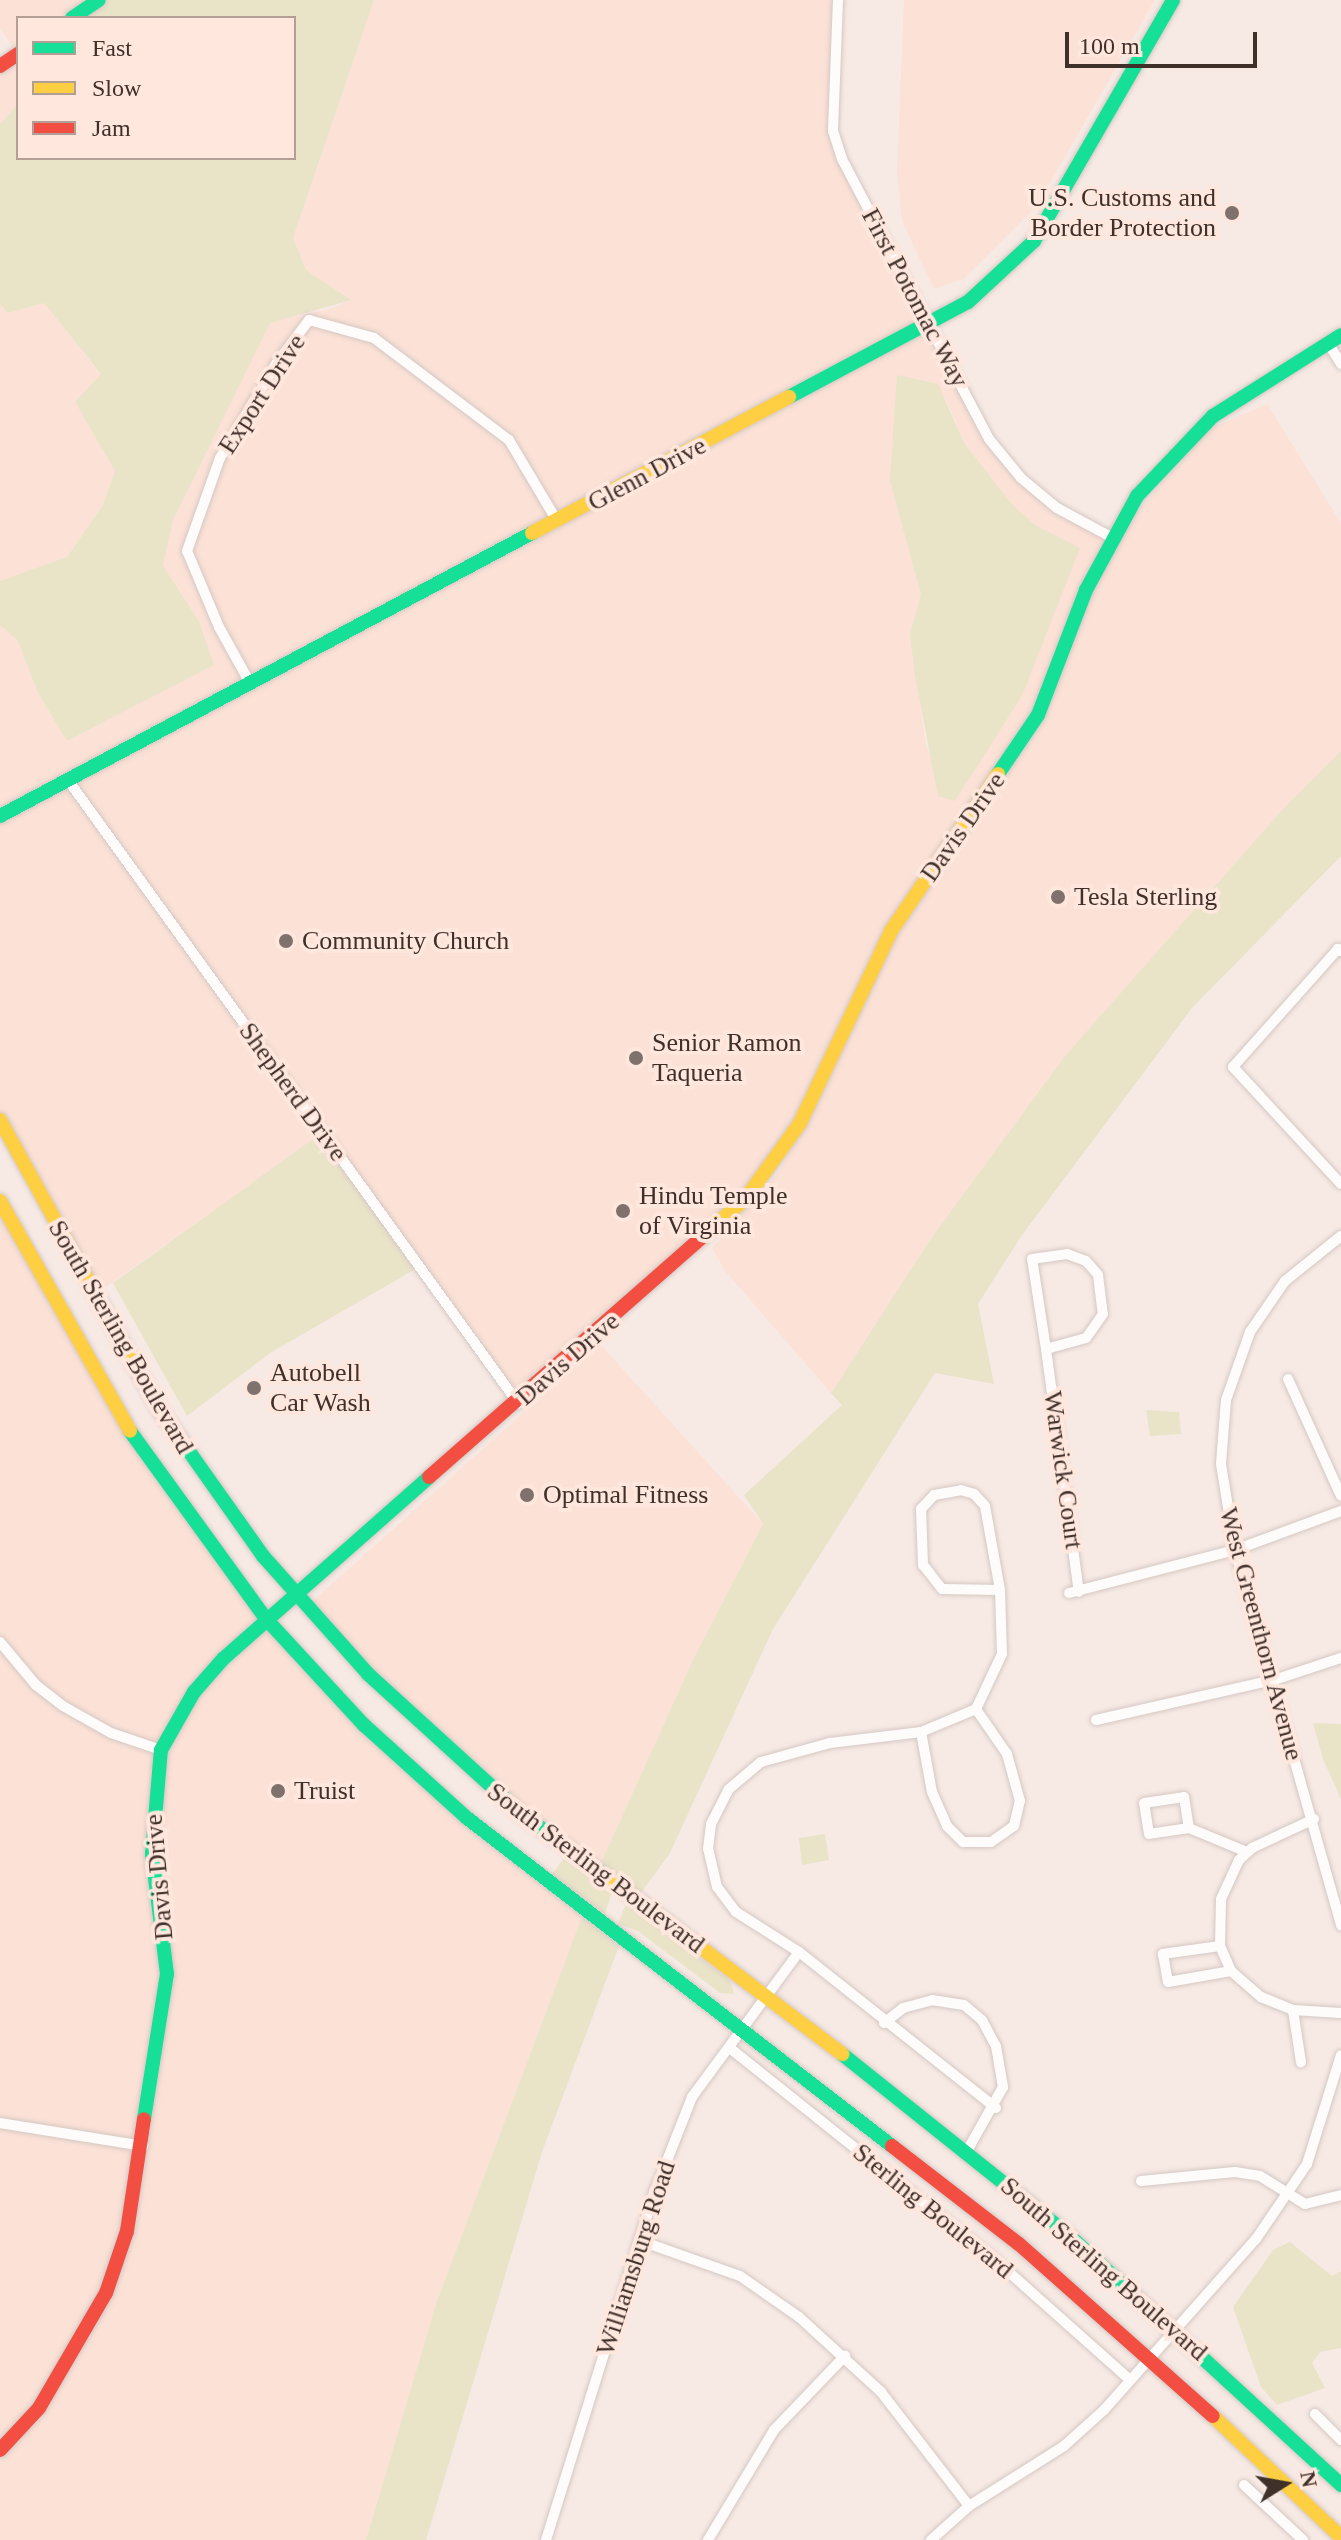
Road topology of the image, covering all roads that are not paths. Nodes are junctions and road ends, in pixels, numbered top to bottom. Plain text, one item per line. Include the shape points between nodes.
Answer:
1 (99, 0) edge
2 (838, 0) edge
3 (1173, 0) edge
4 (75, 16) edge
5 (928, 325) junction
6 (1335, 339) edge
7 (1341, 364) edge
8 (557, 521) junction
9 (1111, 537) junction
10 (250, 683) junction
11 (68, 780) junction
12 (0, 816) edge
13 (1341, 951) edge
14 (0, 1120) edge
15 (1341, 1184) edge
16 (0, 1201) edge
17 (1341, 1236) edge
18 (1046, 1349) junction
19 (1288, 1379) dead end
20 (518, 1403) junction
21 (1341, 1496) edge
22 (1341, 1511) edge
23 (1235, 1550) junction
24 (1000, 1590) junction
25 (296, 1595) junction
26 (267, 1620) junction
27 (0, 1642) edge
28 (1341, 1658) edge
29 (1274, 1680) junction
30 (976, 1709) junction
31 (1096, 1720) dead end
32 (921, 1732) junction
33 (161, 1750) junction
34 (1314, 1819) junction
35 (1189, 1828) junction
36 (1247, 1852) junction
37 (1341, 1925) edge
38 (1220, 1946) junction
39 (799, 1952) junction
40 (1231, 1971) junction
41 (767, 1996) junction
42 (1293, 2010) junction
43 (1341, 2013) edge
44 (884, 2023) junction
45 (746, 2030) junction
46 (731, 2049) junction
47 (1341, 2055) edge
48 (1301, 2062) dead end
49 (996, 2108) junction
50 (0, 2123) edge
51 (143, 2146) junction
52 (967, 2151) junction
53 (1141, 2181) dead end
54 (1341, 2195) edge
55 (1285, 2196) junction
56 (641, 2241) junction
57 (1175, 2331) junction
58 (845, 2356) junction
59 (1150, 2357) junction
60 (1129, 2379) junction
61 (1315, 2414) dead end
62 (1341, 2440) edge
63 (0, 2450) edge
64 (1244, 2485) dead end
65 (1341, 2485) edge
66 (969, 2506) junction
67 (1341, 2537) edge
68 (546, 2540) edge
69 (708, 2540) edge
70 (931, 2540) edge
71 (1303, 2540) edge

1 - 4 main road
2 - 5 street, First Potomac Way via 833,131 842,159
3 - 5 main road, Glenn Drive via 1034,241 968,302
5 - 8 main road, Glenn Drive
5 - 9 street, First Potomac Way via 989,439 1021,478 1057,508
6 - 7 street
6 - 9 main road, Davis Drive via 1247,392 1184,442 1155,472
8 - 10 main road, Glenn Drive
8 - 10 street, Export Drive via 509,440 374,338 309,320 220,458 187,551 212,613
9 - 20 main road, Davis Drive via 1038,715 870,966 786,1146 715,1230
10 - 11 main road, Glenn Drive
11 - 12 main road, Glenn Drive
11 - 20 street, Shepherd Drive
13 - 15 street via 1233,1067
14 - 25 main road, South Sterling Boulevard via 163,1417 233,1519
16 - 26 main road, South Sterling Boulevard via 144,1456
17 - 23 street, West Greenthorn Avenue via 1285,1281 1236,1363 1226,1400 1221,1464
18 - 18 street, Warwick Court via 1086,1338 1103,1314 1098,1275 1076,1255 1032,1259
18 - 23 street, Warwick Court via 1074,1593
19 - 21 street
20 - 25 main road, Davis Drive
22 - 23 street
23 - 29 street, West Greenthorn Avenue
24 - 24 street via 953,1593 931,1580 918,1536 921,1509 934,1495 961,1490 980,1497
24 - 30 street via 1002,1654
25 - 26 main road, Davis Drive
25 - 41 main road, South Sterling Boulevard via 378,1685 487,1786
26 - 33 main road, Davis Drive via 202,1680
26 - 45 main road, South Sterling Boulevard via 428,1785
27 - 33 street via 36,1685 63,1706 111,1733
28 - 29 street
29 - 31 street
29 - 34 street, West Greenthorn Avenue
30 - 32 street
30 - 32 street via 1007,1754 1020,1801 1014,1826 991,1842 963,1842 947,1826 932,1792
32 - 39 street via 830,1743 761,1762 729,1789 708,1837 717,1887 736,1912
33 - 51 main road, Davis Drive via 152,1854 167,1974
34 - 36 street
34 - 37 street, West Greenthorn Avenue
35 - 35 street via 1184,1797 1144,1803 1149,1834
35 - 36 street
36 - 38 street via 1221,1899
38 - 40 street
38 - 40 street via 1163,1954 1168,1982
39 - 41 street, Williamsburg Road
39 - 44 street
40 - 42 street via 1261,1997
41 - 45 street, Williamsburg Road
41 - 52 main road, South Sterling Boulevard
42 - 43 street
42 - 48 street
44 - 49 street
44 - 49 street via 903,2008 932,2000 950,2000 972,2010 1000,2060 1003,2087
45 - 46 street, Williamsburg Road
45 - 59 main road, South Sterling Boulevard via 1007,2234
46 - 56 street, Williamsburg Road via 692,2097
46 - 60 street, Sterling Boulevard via 992,2257
47 - 55 street via 1319,2135
49 - 52 street
50 - 51 street
51 - 63 main road, Davis Drive via 127,2231 106,2293 57,2382
52 - 57 main road, South Sterling Boulevard
53 - 55 street via 1252,2173
54 - 55 street via 1305,2204
55 - 57 street via 1256,2239
56 - 58 street via 754,2284
56 - 68 street, Williamsburg Road
57 - 59 street
57 - 65 main road, South Sterling Boulevard
58 - 66 street via 881,2392
58 - 69 street via 774,2430
59 - 60 street
59 - 67 main road, South Sterling Boulevard
60 - 66 street via 1064,2446
61 - 62 street
64 - 71 street
66 - 70 street

